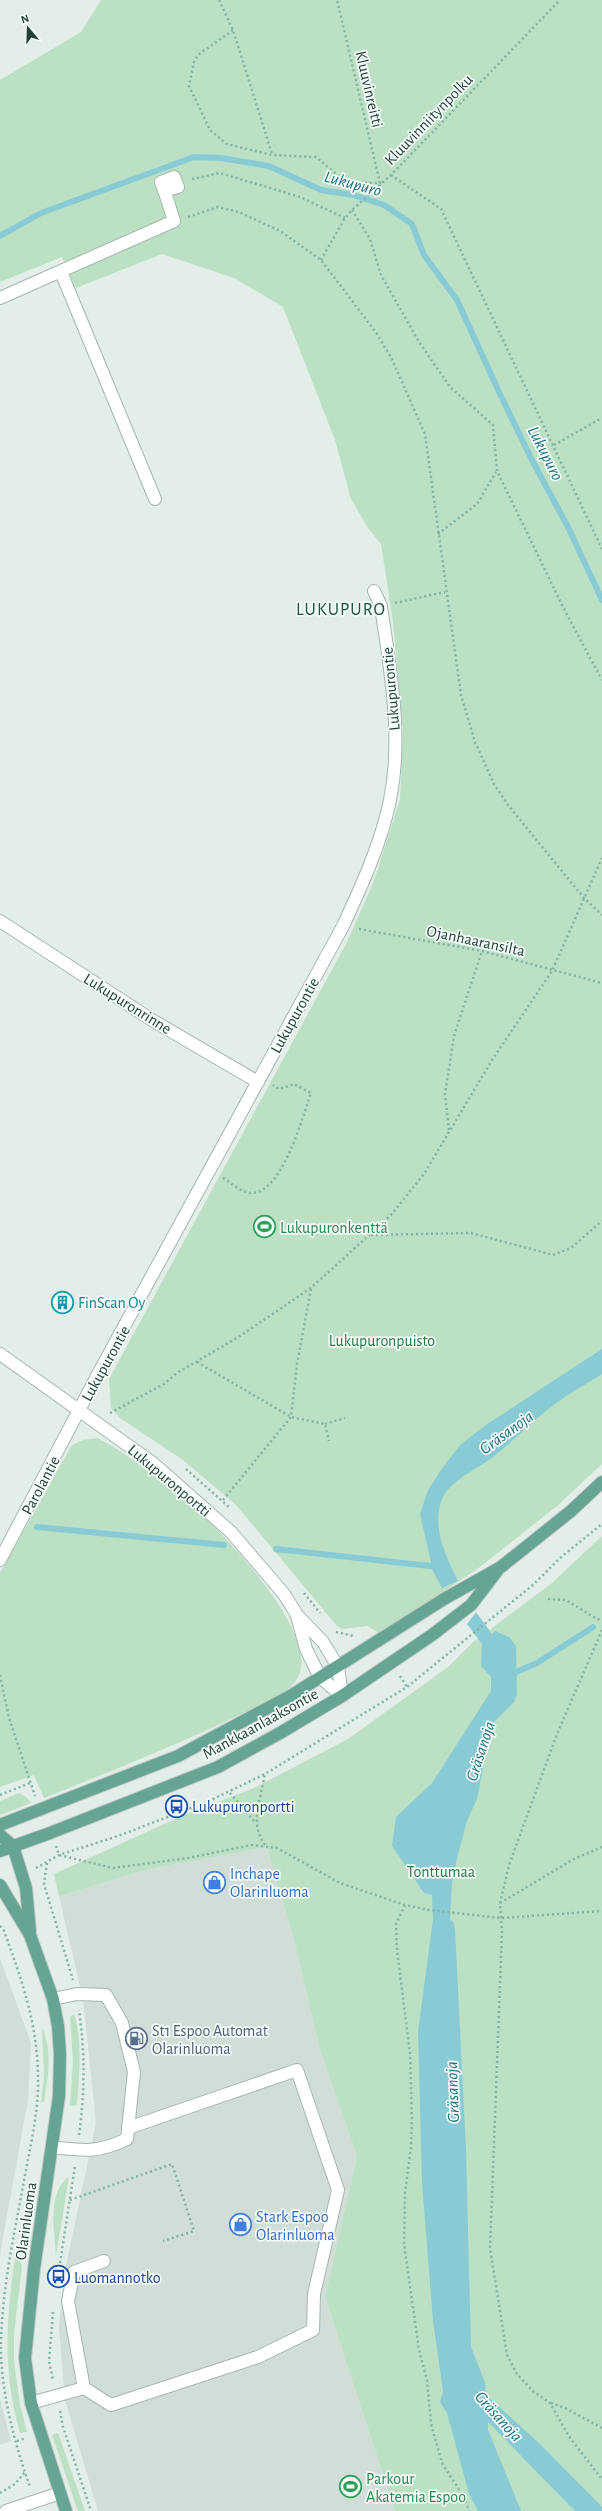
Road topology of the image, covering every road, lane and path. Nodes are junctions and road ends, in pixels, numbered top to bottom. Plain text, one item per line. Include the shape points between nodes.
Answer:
1 (219, 0) edge
2 (338, 0) edge
3 (560, 0) edge
4 (233, 30) junction
5 (272, 155) junction
6 (391, 175) junction
7 (380, 183) junction
8 (178, 187) joint
9 (352, 210) junction
10 (345, 218) junction
11 (174, 221) junction
12 (321, 260) junction
13 (61, 272) junction
14 (0, 298) edge
15 (602, 418) edge
16 (554, 445) junction
17 (497, 471) junction
18 (155, 500) dead end
19 (438, 534) junction
20 (602, 549) edge
21 (374, 591) dead end
22 (445, 592) junction
23 (381, 606) junction
24 (602, 680) edge
25 (602, 858) edge
26 (583, 897) junction
27 (602, 915) edge
28 (0, 921) edge
29 (343, 926) junction
30 (482, 951) junction
31 (552, 971) junction
32 (602, 983) edge
33 (258, 1082) junction
34 (279, 1089) dead end
35 (449, 1131) junction
36 (210, 1170) junction
37 (602, 1221) edge
38 (370, 1235) junction
39 (311, 1288) junction
40 (0, 1354) edge
41 (197, 1362) junction
42 (80, 1410) junction
43 (108, 1414) dead end
44 (292, 1417) junction
45 (345, 1418) dead end
46 (325, 1424) junction
47 (329, 1441) dead end
48 (602, 1482) edge
49 (223, 1500) dead end
50 (0, 1560) edge
51 (501, 1567) junction
52 (548, 1599) dead end
53 (297, 1615) junction
54 (602, 1620) edge
55 (602, 1630) edge
56 (338, 1667) junction
57 (0, 1675) edge
58 (320, 1677) junction
59 (342, 1696) junction
60 (265, 1774) dead end
61 (230, 1793) dead end
62 (0, 1795) edge
63 (255, 1822) junction
64 (0, 1825) edge
65 (0, 1835) edge
66 (266, 1845) junction
67 (13, 1846) junction
68 (602, 1846) edge
69 (0, 1851) edge
70 (59, 1854) dead end
71 (47, 1863) dead end
72 (0, 1885) edge
73 (500, 1903) junction
74 (405, 1905) junction
75 (602, 1911) edge
76 (501, 1918) junction
77 (0, 1926) edge
78 (30, 1935) junction
79 (77, 1994) junction
80 (53, 1999) junction
81 (128, 2128) junction
82 (52, 2147) junction
83 (77, 2150) junction
84 (70, 2200) junction
85 (163, 2241) dead end
86 (104, 2261) dead end
87 (59, 2270) dead end
88 (54, 2304) dead end
89 (84, 2388) junction
90 (57, 2396) junction
91 (31, 2403) junction
92 (550, 2403) junction
93 (602, 2428) edge
94 (25, 2472) junction
95 (602, 2479) edge
96 (0, 2493) edge
97 (60, 2493) junction
98 (36, 2502) junction
99 (6, 2511) edge
100 (66, 2511) edge
101 (92, 2511) edge
102 (469, 2511) edge

1 - 4 path
2 - 7 path, Kluuvinreitti
3 - 6 path, Kluuvinniitynpolku
4 - 5 path
4 - 5 path via 198,55 189,86 210,130 227,144
5 - 7 path via 316,157 347,183
6 - 7 path, Kluuvinniitynpolku
6 - 16 path via 441,209
7 - 9 path, Kluuvinniitynpolku
8 - 10 path via 188,180 220,173 300,198
8 - 11 street via 174,177 161,182
9 - 10 path, Kluuvinniitynpolku
9 - 17 path via 370,239 388,288 419,342 450,387 493,425
10 - 12 path, Kluuvinniitynpolku
11 - 12 path via 218,207 239,212 280,231
11 - 13 street
12 - 19 path via 377,334 391,357 425,434
13 - 14 street
13 - 18 street
15 - 16 path
16 - 20 path
17 - 19 path via 477,504
17 - 24 path via 565,611
19 - 22 path
21 - 23 street, Lukupurontie
22 - 23 path
22 - 26 path via 461,695 475,742 494,784
23 - 29 street, Lukupurontie via 394,706 390,799 365,879
25 - 26 path
26 - 27 path
26 - 31 path
28 - 33 street, Lukupuronrinne via 152,1020
29 - 30 path, Ojanhaaransilta
29 - 33 street, Lukupurontie
30 - 31 path, Ojanhaaransilta
30 - 35 path via 454,1036 445,1094
31 - 32 path, Ojanhaaransilta
31 - 35 path via 492,1060
33 - 36 street, Lukupurontie
34 - 36 path via 294,1084 312,1093 284,1165 272,1183 256,1192 247,1193
35 - 38 path via 424,1174 391,1215
36 - 42 street, Lukupurontie
37 - 38 path via 570,1248 553,1255 471,1233
38 - 39 path
39 - 41 path
39 - 44 path via 298,1357
40 - 42 street, Lukupuronportti
41 - 43 path via 164,1384
41 - 44 path
42 - 50 street, Parolantie
42 - 53 street, Lukupuronportti via 154,1464 231,1532 284,1594
44 - 46 path
44 - 49 path
45 - 46 path
46 - 47 path
48 - 51 main road, Mankkaanlaaksontie via 571,1511
51 - 56 main road, Mankkaanlaaksontie via 444,1599
51 - 59 main road, Mankkaanlaaksontie via 471,1605 432,1635
52 - 54 path via 566,1600 597,1620
53 - 56 street, Lukupuronportti via 323,1642
53 - 58 street, Lukupuronportti via 306,1649
55 - 73 path via 554,1742 509,1865
56 - 58 main road, Mankkaanlaaksontie
56 - 59 street, Lukupuronportti
57 - 62 path via 9,1718 30,1783
58 - 59 street, Lukupuronportti
58 - 64 main road, Mankkaanlaaksontie via 234,1728 178,1756
59 - 67 main road, Mankkaanlaaksontie via 218,1767
60 - 63 path
61 - 63 path
63 - 66 path via 259,1837
65 - 67 main road
66 - 70 path via 251,1845 188,1858 113,1868
66 - 74 path via 277,1848 340,1883
67 - 69 main road, Mankkaanlaaksontie
67 - 78 main road, Olarinluoma via 26,1888
68 - 73 path via 574,1859
71 - 79 path via 44,1884
72 - 78 main road, Olarinluoma
73 - 76 path
74 - 76 path
74 - 102 path via 396,1924 410,2053 412,2121 412,2147 405,2193 404,2244 419,2350 427,2380 431,2424 442,2463 465,2499
75 - 76 path
76 - 92 path via 490,2248 507,2355 517,2374 534,2392
77 - 94 path via 27,1993 37,2048 38,2080 13,2241 1,2342 3,2375
78 - 80 main road, Olarinluoma
79 - 80 street
79 - 81 street via 106,1994 122,2023 134,2072
79 - 83 path via 84,2046 82,2113
80 - 82 main road, Olarinluoma via 60,2054 59,2096
81 - 83 street via 127,2139 106,2149
81 - 89 street via 297,2070 338,2190 314,2294 313,2330 258,2357 111,2405
82 - 83 street
82 - 91 main road, Olarinluoma via 26,2344 25,2358
83 - 84 path
84 - 85 path via 172,2164 194,2231
84 - 87 path
86 - 89 street via 74,2272 68,2301
88 - 90 path via 49,2361
89 - 90 street
90 - 91 street
90 - 101 path via 63,2427
91 - 97 main road, Olarinluoma
92 - 93 path via 572,2411
92 - 95 path via 570,2438
94 - 96 path via 15,2484
94 - 98 path
97 - 98 street
97 - 100 main road, Olarinluoma
98 - 99 street

